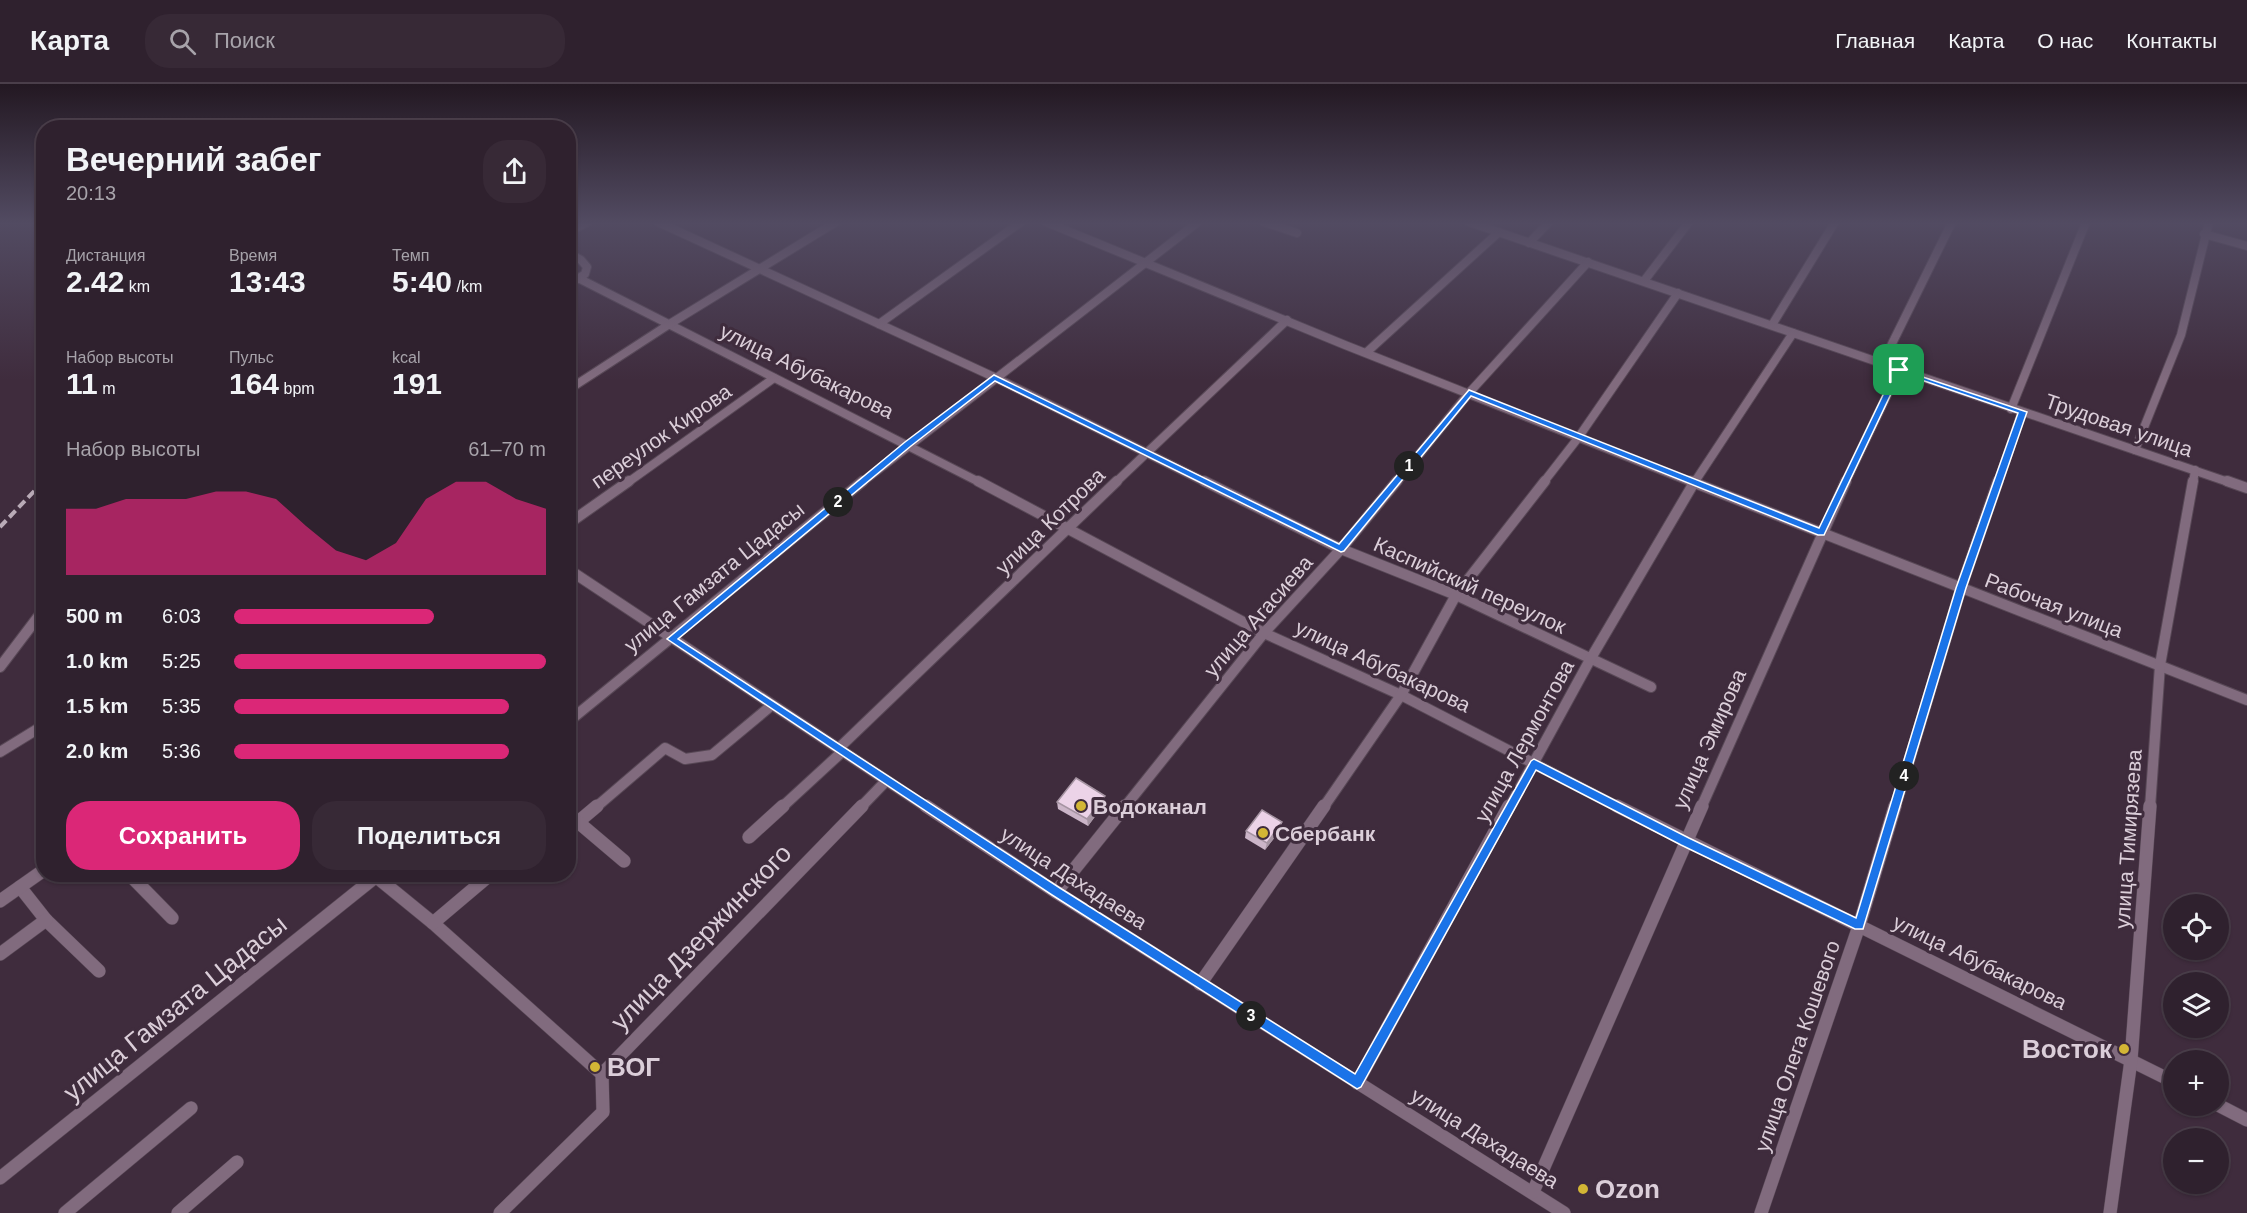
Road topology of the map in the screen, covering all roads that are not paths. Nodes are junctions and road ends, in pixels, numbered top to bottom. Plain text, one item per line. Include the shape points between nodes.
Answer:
1 (584, 275) edge
2 (750, 275) edge
3 (775, 275) edge
4 (948, 275) edge
5 (1129, 275) edge
6 (1173, 275) edge
7 (1452, 275) edge
8 (1576, 275) edge
9 (1625, 275) edge
10 (1649, 275) edge
11 (1803, 275) edge
12 (1926, 275) edge
13 (2067, 275) edge
14 (2195, 275) edge
15 (580, 279) junction
16 (576, 281) edge
17 (1644, 281) junction
18 (1678, 293) junction
19 (1287, 320) junction
20 (879, 324) junction
21 (668, 325) junction
22 (1772, 325) junction
23 (1793, 333) junction
24 (1367, 352) junction
25 (1882, 364) junction
26 (1899, 370) junction
27 (994, 377) junction
28 (774, 378) junction
29 (576, 385) edge
30 (1469, 393) junction
31 (2017, 410) junction
32 (1578, 438) junction
33 (908, 444) junction
34 (2135, 450) junction
35 (1146, 452) junction
36 (2195, 470) junction
37 (1695, 481) junction
38 (2247, 488) edge
39 (576, 518) edge
40 (1068, 529) junction
41 (1821, 533) junction
42 (1341, 549) junction
43 (576, 574) edge
44 (1961, 588) junction
45 (1456, 595) junction
46 (36, 620) edge
47 (1264, 633) junction
48 (672, 639) junction
49 (1591, 658) junction
50 (2160, 665) junction
51 (0, 667) edge
52 (1651, 687) dead end
53 (1401, 695) junction
54 (2247, 700) edge
55 (772, 705) junction
56 (576, 716) edge
57 (36, 729) edge
58 (841, 750) junction
59 (0, 752) edge
60 (1534, 764) junction
61 (886, 781) junction
62 (576, 816) edge
63 (576, 821) edge
64 (749, 837) dead end
65 (1685, 842) junction
66 (624, 861) dead end
67 (36, 876) edge
68 (137, 882) edge
69 (367, 882) edge
70 (384, 882) edge
71 (482, 882) edge
72 (20, 887) junction
73 (1056, 892) junction
74 (0, 901) edge
75 (172, 918) dead end
76 (46, 920) junction
77 (433, 923) junction
78 (1859, 926) junction
79 (0, 954) edge
80 (99, 970) dead end
81 (1200, 984) junction
82 (2131, 1060) junction
83 (602, 1074) junction
84 (2163, 1076) edge
85 (1357, 1083) junction
86 (191, 1108) dead end
87 (2229, 1111) edge
88 (2247, 1120) edge
89 (237, 1162) dead end
90 (0, 1178) edge
91 (1533, 1192) junction
92 (1555, 1211) edge
93 (65, 1213) edge
94 (178, 1213) edge
95 (500, 1213) edge
96 (1761, 1213) edge
97 (2110, 1213) edge

1 - 15 street
2 - 21 street
3 - 20 street, Каспийский переулок
4 - 20 street
5 - 27 street, улица Гамзата Цадасы
6 - 19 street, Рабочая улица
7 - 24 street
8 - 30 street, улица Агасиева
9 - 17 street, Трудовая улица
10 - 17 street
11 - 22 street
12 - 25 street
13 - 31 street, улица Олега Кошевого
14 - 34 street via 2181,335
15 - 16 street
15 - 21 street, улица Абубакарова
17 - 18 street, Трудовая улица
18 - 22 street, Трудовая улица
18 - 32 street
19 - 24 street, Рабочая улица
19 - 35 street, улица Котрова
20 - 27 street, Каспийский переулок
21 - 28 street, улица Абубакарова
21 - 29 street
22 - 23 street, Трудовая улица
23 - 25 street, Трудовая улица
23 - 37 street, улица Лермонтова
24 - 30 street, Рабочая улица
25 - 26 street, Трудовая улица
26 - 31 street, Трудовая улица
26 - 41 street, улица Эмирова
27 - 33 street, улица Гамзата Цадасы
27 - 35 street, Каспийский переулок
28 - 33 street, улица Абубакарова
28 - 39 street, переулок Кирова
30 - 32 street, Рабочая улица
30 - 42 street, улица Агасиева
31 - 34 street, Трудовая улица
31 - 44 street, улица Олега Кошевого
32 - 37 street, Рабочая улица
32 - 45 street
33 - 40 street, улица Абубакарова
33 - 48 street, улица Гамзата Цадасы
34 - 36 street, Трудовая улица
35 - 40 street, улица Котрова
35 - 42 street, Каспийский переулок
36 - 38 street, Трудовая улица
36 - 50 street, улица Тимирязева
37 - 41 street, Рабочая улица
37 - 49 street, улица Лермонтова
40 - 47 street, улица Абубакарова
40 - 58 street, улица Котрова
41 - 44 street, Рабочая улица
41 - 65 street, улица Эмирова
42 - 45 street, Каспийский переулок
42 - 47 street, улица Агасиева
43 - 48 street, улица Дахадаева
44 - 50 street, Рабочая улица
44 - 78 street, улица Олега Кошевого
45 - 49 street, Каспийский переулок
45 - 53 street
46 - 51 street
47 - 53 street, улица Абубакарова
47 - 73 street, улица Агасиева
48 - 55 street, улица Дахадаева
48 - 56 street, улица Гамзата Цадасы
49 - 52 street, Каспийский переулок
49 - 60 street, улица Лермонтова
50 - 54 street, Рабочая улица
50 - 82 street, улица Тимирязева
53 - 60 street, улица Абубакарова
53 - 81 street
55 - 58 street, улица Дахадаева
55 - 62 street via 712,756 686,759 665,748
57 - 59 street
58 - 61 street, улица Дахадаева
58 - 64 street, улица Котрова
60 - 65 street, улица Абубакарова
60 - 85 street, улица Лермонтова
61 - 73 street, улица Дахадаева
61 - 83 street, улица Дзержинского
63 - 66 street
65 - 78 street, улица Абубакарова
65 - 91 street, улица Эмирова
67 - 72 street
68 - 75 street
69 - 90 street, улица Гамзата Цадасы
70 - 77 street
71 - 77 street
72 - 74 street
72 - 76 street
73 - 81 street, улица Дахадаева
76 - 79 street
76 - 80 street
77 - 83 street
78 - 82 street, улица Абубакарова
78 - 96 street, улица Олега Кошевого
81 - 85 street, улица Дахадаева
82 - 84 street, улица Абубакарова
82 - 97 street, улица Тимирязева
83 - 95 street via 603,1112
85 - 91 street, улица Дахадаева
86 - 93 street
87 - 88 street
89 - 94 street
91 - 92 street, улица Дахадаева

